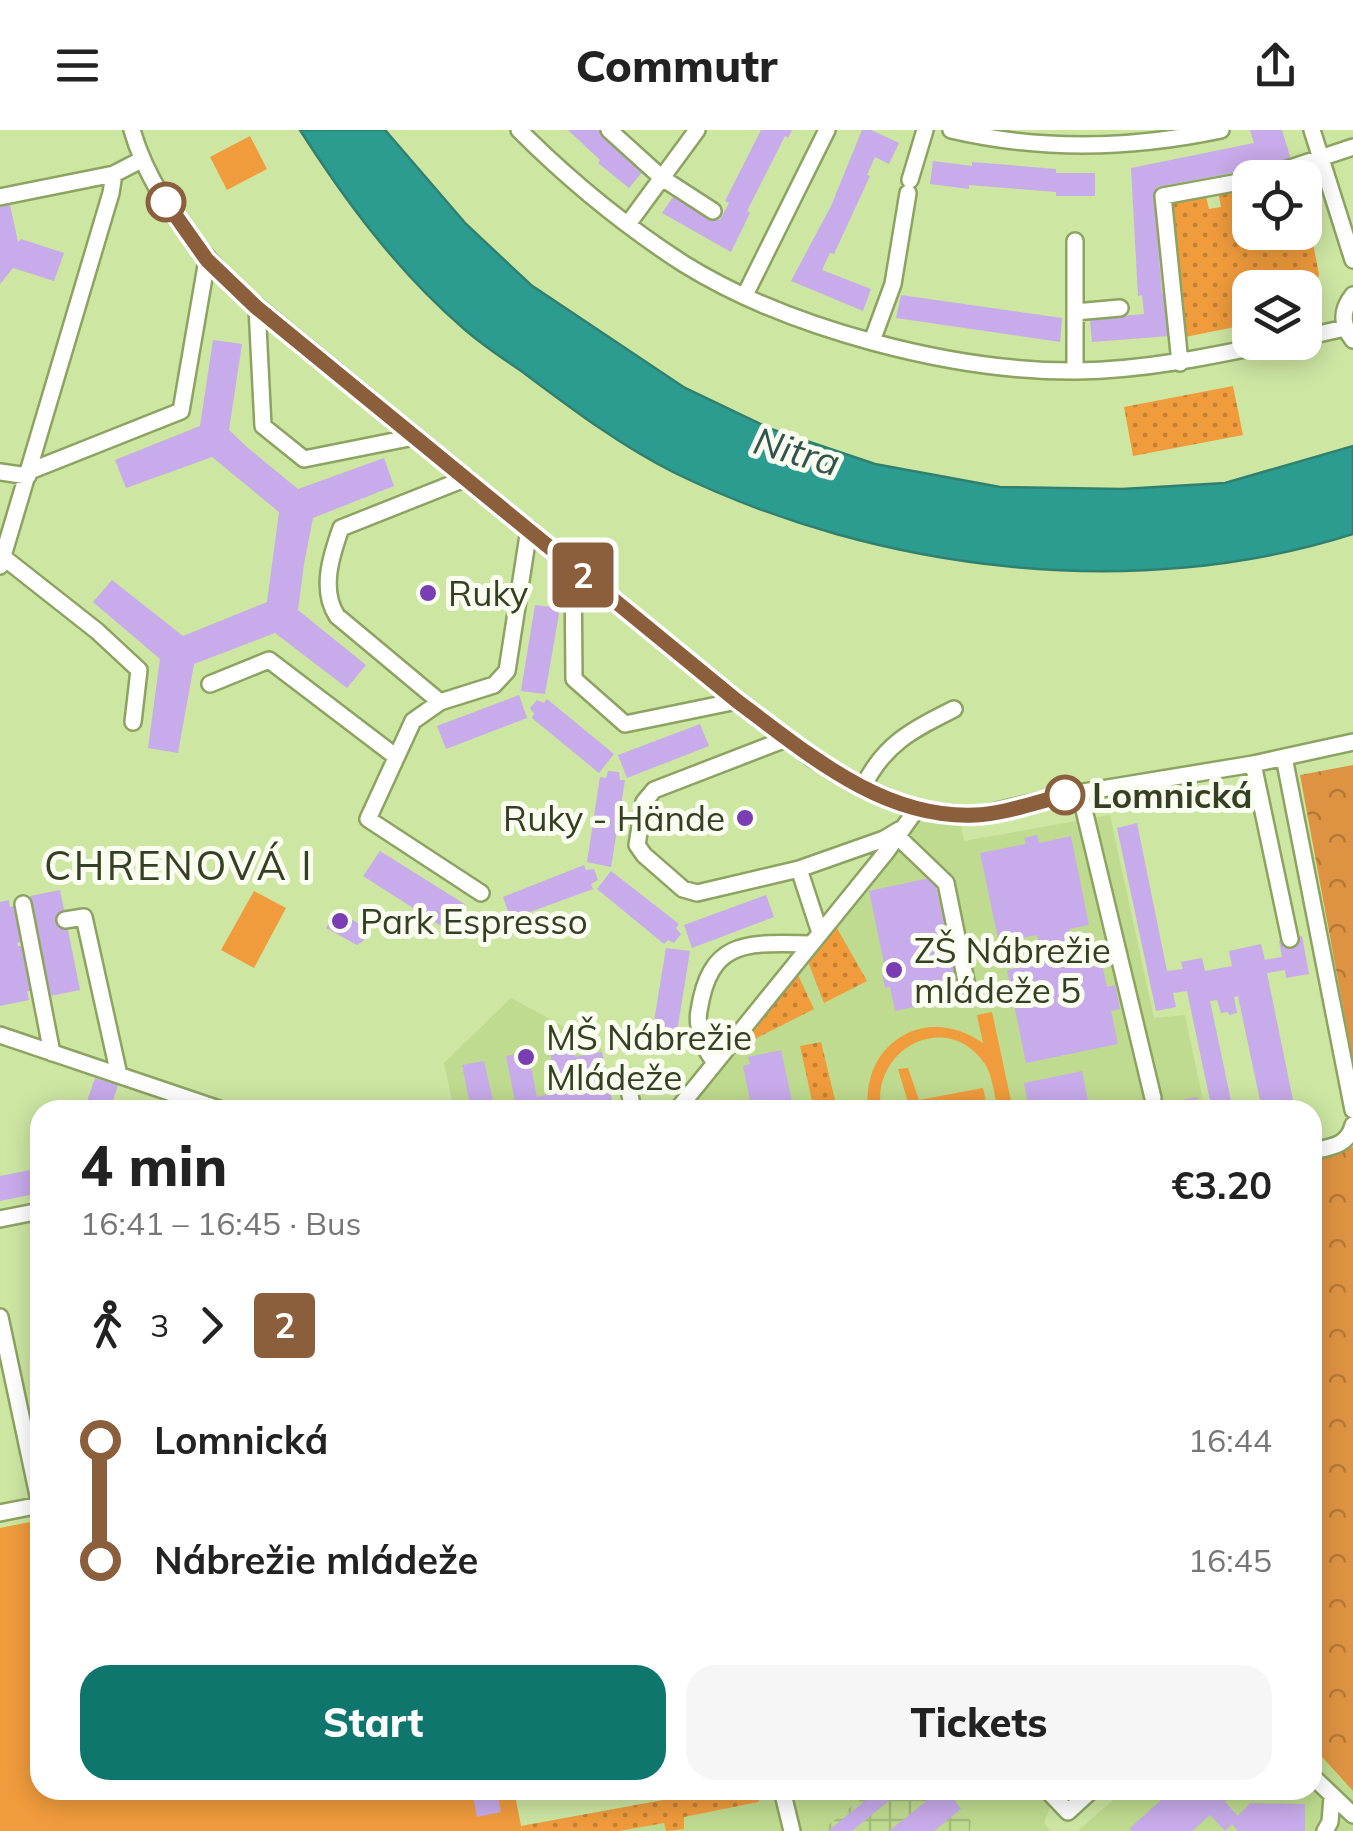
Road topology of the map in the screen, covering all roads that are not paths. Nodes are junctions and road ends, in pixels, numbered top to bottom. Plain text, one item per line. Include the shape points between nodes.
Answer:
1 (132, 130) edge
2 (519, 130) edge
3 (609, 130) edge
4 (696, 130) edge
5 (826, 130) edge
6 (925, 130) edge
7 (951, 130) edge
8 (1221, 130) edge
9 (1312, 130) edge
10 (1353, 147) edge
11 (1321, 159) junction
12 (140, 160) junction
13 (1318, 160) edge
14 (114, 174) junction
15 (662, 178) junction
16 (1232, 183) edge
17 (0, 197) edge
18 (713, 211) dead end
19 (628, 224) junction
20 (1075, 240) dead end
21 (207, 260) junction
22 (1353, 260) edge
23 (1353, 295) edge
24 (745, 296) junction
25 (256, 307) junction
26 (1120, 308) dead end
27 (1075, 312) junction
28 (1349, 334) edge
29 (1322, 336) edge
30 (872, 341) junction
31 (1232, 352) edge
32 (1180, 363) junction
33 (1075, 371) junction
34 (414, 437) junction
35 (0, 472) edge
36 (29, 474) junction
37 (467, 478) junction
38 (529, 529) junction
39 (1, 561) edge
40 (573, 567) junction
41 (210, 684) dead end
42 (737, 701) junction
43 (440, 702) junction
44 (954, 709) dead end
45 (132, 722) dead end
46 (786, 738) junction
47 (1353, 742) edge
48 (396, 756) junction
49 (1284, 758) junction
50 (1253, 764) junction
51 (863, 787) junction
52 (1080, 793) junction
53 (916, 810) junction
54 (898, 833) junction
55 (799, 869) junction
56 (481, 892) dead end
57 (23, 904) dead end
58 (66, 920) dead end
59 (815, 938) junction
60 (1290, 939) dead end
61 (967, 986) dead end
62 (0, 1035) edge
63 (52, 1053) junction
64 (715, 1062) junction
65 (119, 1075) junction
66 (1154, 1098) dead end
67 (193, 1100) edge
68 (685, 1100) edge
69 (1353, 1110) edge
70 (1353, 1125) edge
71 (1322, 1149) edge
72 (30, 1213) edge
73 (0, 1219) edge
74 (0, 1316) edge
75 (30, 1458) edge
76 (30, 1507) edge
77 (0, 1513) edge
78 (1322, 1786) edge
79 (1332, 1797) junction
80 (784, 1800) edge
81 (1057, 1800) edge
82 (1081, 1800) edge
83 (1353, 1815) edge
84 (792, 1831) edge
85 (1325, 1831) edge

1 - 12 street
2 - 19 street
3 - 15 street
4 - 15 street
5 - 24 street
6 - 30 street via 892,284
7 - 8 street via 993,140 1102,146
9 - 11 street
10 - 11 street
11 - 13 street
11 - 22 street
12 - 14 street
12 - 21 street
14 - 17 street
14 - 36 street
15 - 18 street
15 - 19 street
16 - 32 street via 1163,196
19 - 24 street
20 - 27 street
21 - 25 street
21 - 36 street via 180,410
23 - 28 street via 1344,312
24 - 30 street
25 - 34 street
25 - 34 street via 265,427 304,459
26 - 27 street
27 - 33 street
28 - 29 street
30 - 33 street via 977,365
31 - 32 street
32 - 33 street
34 - 37 street
35 - 36 street
36 - 39 street
37 - 38 street
37 - 43 street via 341,528 327,587 337,616
38 - 40 street
38 - 43 street via 506,671 494,685
39 - 45 street via 139,670
40 - 42 street
40 - 42 street via 574,679 609,712 625,724
41 - 48 street via 269,660
42 - 46 street
43 - 48 street via 413,721
44 - 51 street via 892,746
46 - 51 street
46 - 55 street via 654,790 644,802 637,845 687,892
47 - 49 street
48 - 56 street via 368,819
49 - 50 street
49 - 69 street
50 - 52 street
50 - 60 street
51 - 53 street
52 - 53 street via 976,816
52 - 66 street
53 - 54 street
54 - 55 street
54 - 59 street
54 - 61 street via 946,883
55 - 59 street
57 - 63 street
58 - 65 street via 84,917
59 - 64 street
59 - 64 street via 758,943 718,958 705,978 698,1018
62 - 63 street
63 - 65 street
64 - 68 street
65 - 67 street
70 - 71 street via 1339,1146
72 - 73 street
74 - 75 street
76 - 77 street
78 - 79 street
79 - 83 street
79 - 85 street
80 - 84 street
81 - 82 street via 1068,1812

